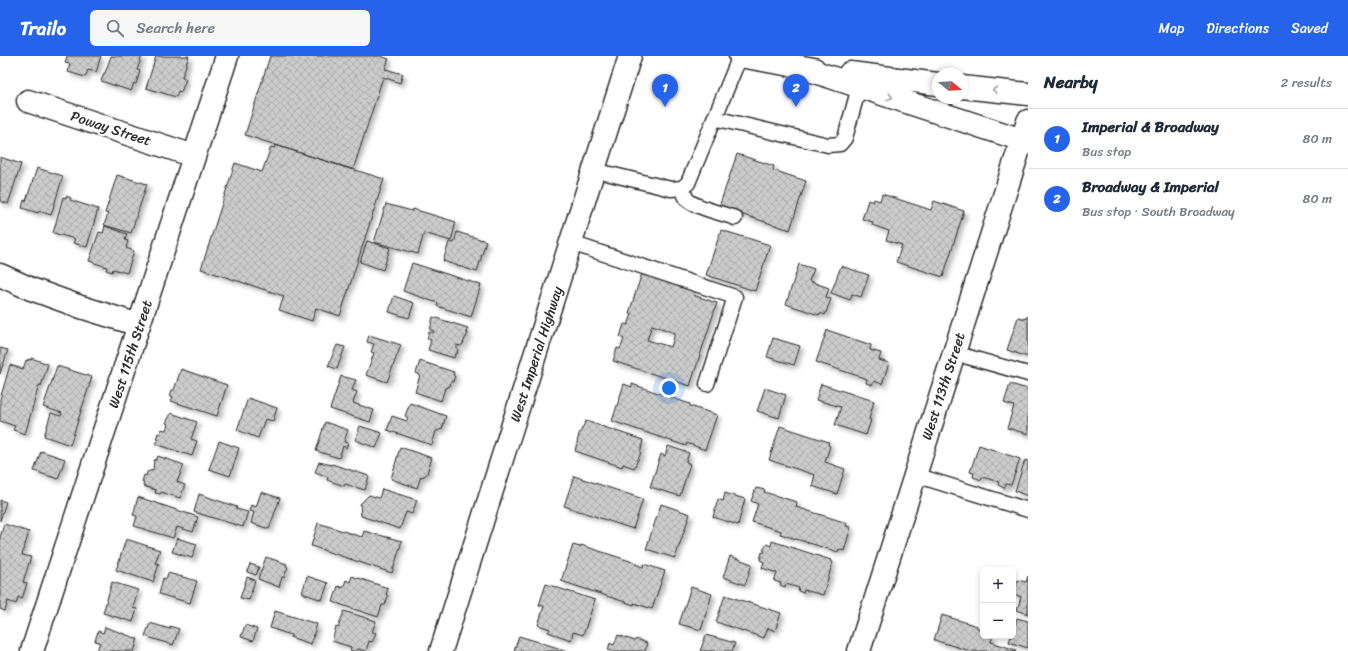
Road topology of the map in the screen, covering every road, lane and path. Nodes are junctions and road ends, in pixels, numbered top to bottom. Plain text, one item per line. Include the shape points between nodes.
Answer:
1 (227, 56) edge
2 (630, 56) edge
3 (740, 56) edge
4 (861, 81) junction
5 (932, 84) edge
6 (968, 88) edge
7 (1028, 94) edge
8 (28, 101) dead end
9 (714, 118) junction
10 (1026, 135) edge
11 (194, 156) junction
12 (594, 170) junction
13 (682, 188) junction
14 (735, 218) dead end
15 (571, 243) junction
16 (0, 275) edge
17 (139, 325) junction
18 (954, 353) junction
19 (1028, 374) edge
20 (707, 384) dead end
21 (915, 475) junction
22 (1028, 510) edge
23 (32, 651) edge
24 (441, 651) edge
25 (859, 651) edge

1 - 11 street, West 115th Street
2 - 12 street, West Imperial Highway
3 - 4 street
3 - 9 lane
4 - 5 street
4 - 9 lane via 846,138 840,144 828,145
4 -> 10 street
7 -> 6 street
8 - 11 street, Poway Street
9 - 13 lane via 688,183
10 - 18 street, West 113th Street
11 - 17 street, West 115th Street
12 - 13 lane via 671,189
12 - 15 street, West Imperial Highway
13 - 14 lane via 690,202
15 - 20 lane via 735,297
15 - 24 street, West Imperial Highway
16 - 17 street via 81,308
17 - 23 street, West 115th Street
18 - 19 lane
18 - 21 street, West 113th Street
21 - 22 lane
21 - 25 street, West 113th Street

